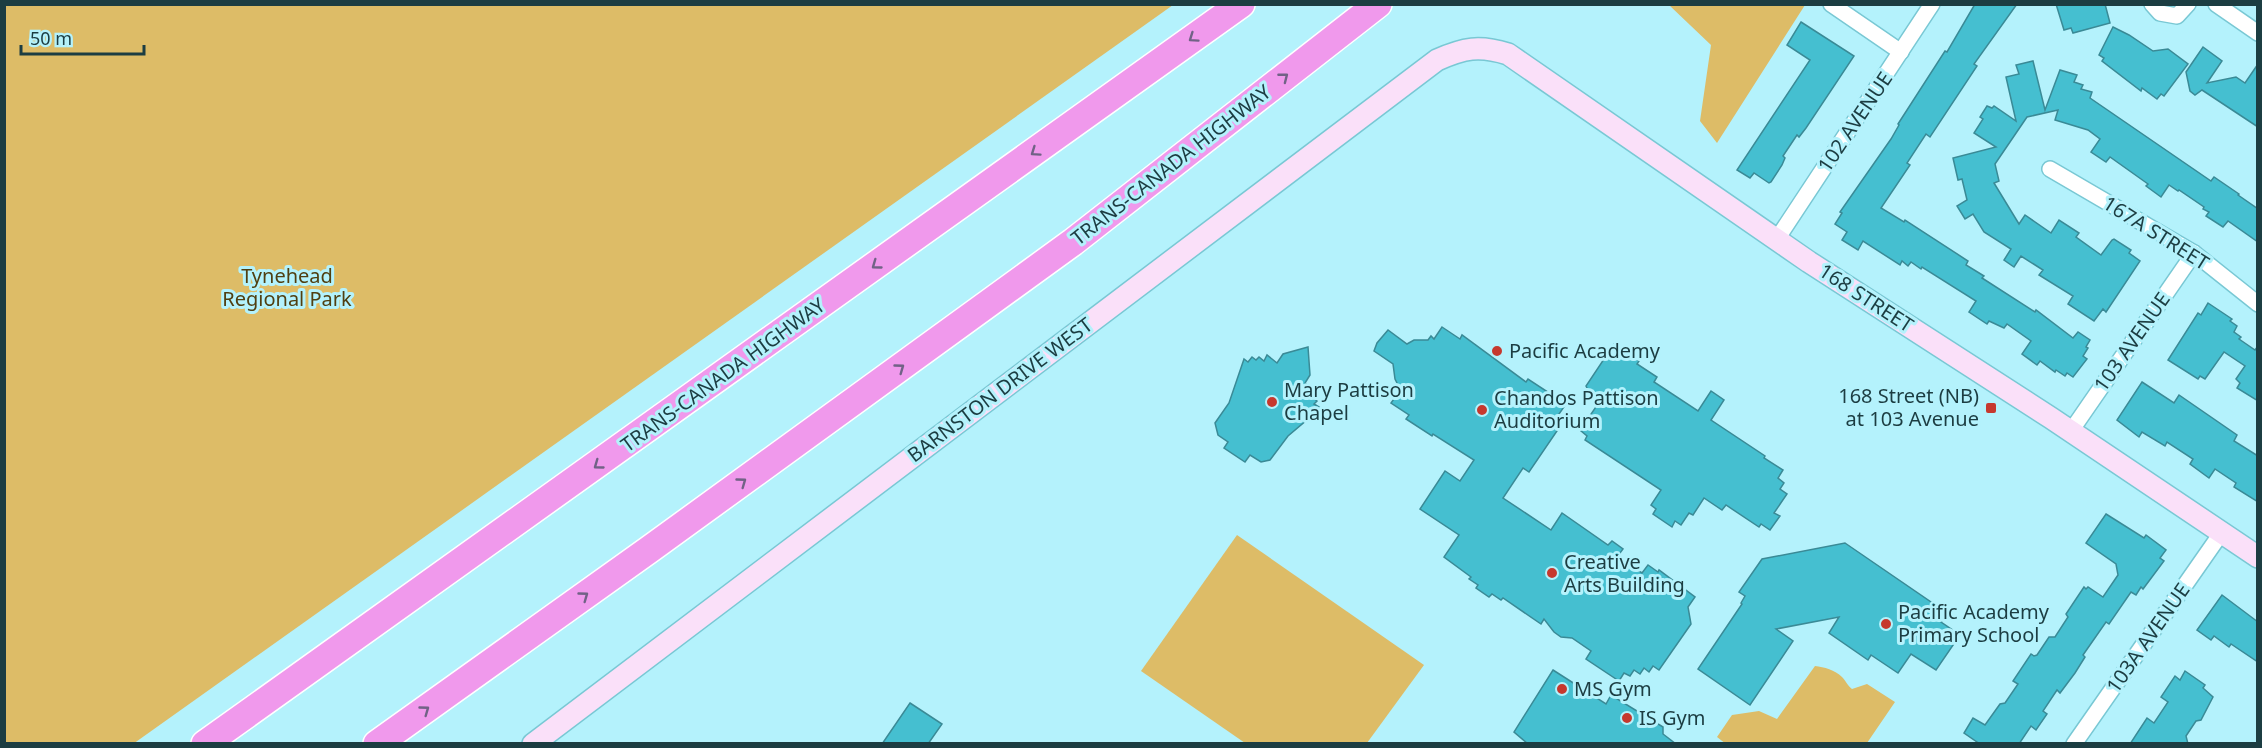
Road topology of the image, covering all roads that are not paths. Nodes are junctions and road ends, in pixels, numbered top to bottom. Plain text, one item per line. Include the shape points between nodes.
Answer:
1 (1241, 4) edge
2 (1378, 4) edge
3 (1831, 4) edge
4 (1932, 4) edge
5 (2152, 4) edge
6 (2187, 4) edge
7 (2217, 4) edge
8 (2258, 33) edge
9 (1472, 48) joint
10 (1901, 52) junction
11 (2050, 169) dead end
12 (1777, 239) junction
13 (2194, 253) junction
14 (2258, 304) edge
15 (2071, 431) junction
16 (2222, 532) junction
17 (2258, 557) edge
18 (205, 744) edge
19 (377, 744) edge
20 (534, 744) edge
21 (2074, 744) edge

1 -> 18 highway, TRANS-CANADA HIGHWAY
19 -> 2 highway, TRANS-CANADA HIGHWAY via 1073,242
3 - 10 street
4 - 10 street, 102 AVENUE
5 - 6 street via 2160,13 2177,16
7 - 8 street
9 - 12 street, 168 STREET via 1508,54
9 - 20 street, BARNSTON DRIVE WEST via 1437,60
10 - 12 street, 102 AVENUE
11 - 13 street, 167A STREET
12 - 15 street, 168 STREET
13 - 14 street, 167A STREET
13 - 15 street, 103 AVENUE
15 - 16 street, 168 STREET
16 - 17 street, 168 STREET
16 - 21 street, 103A AVENUE

